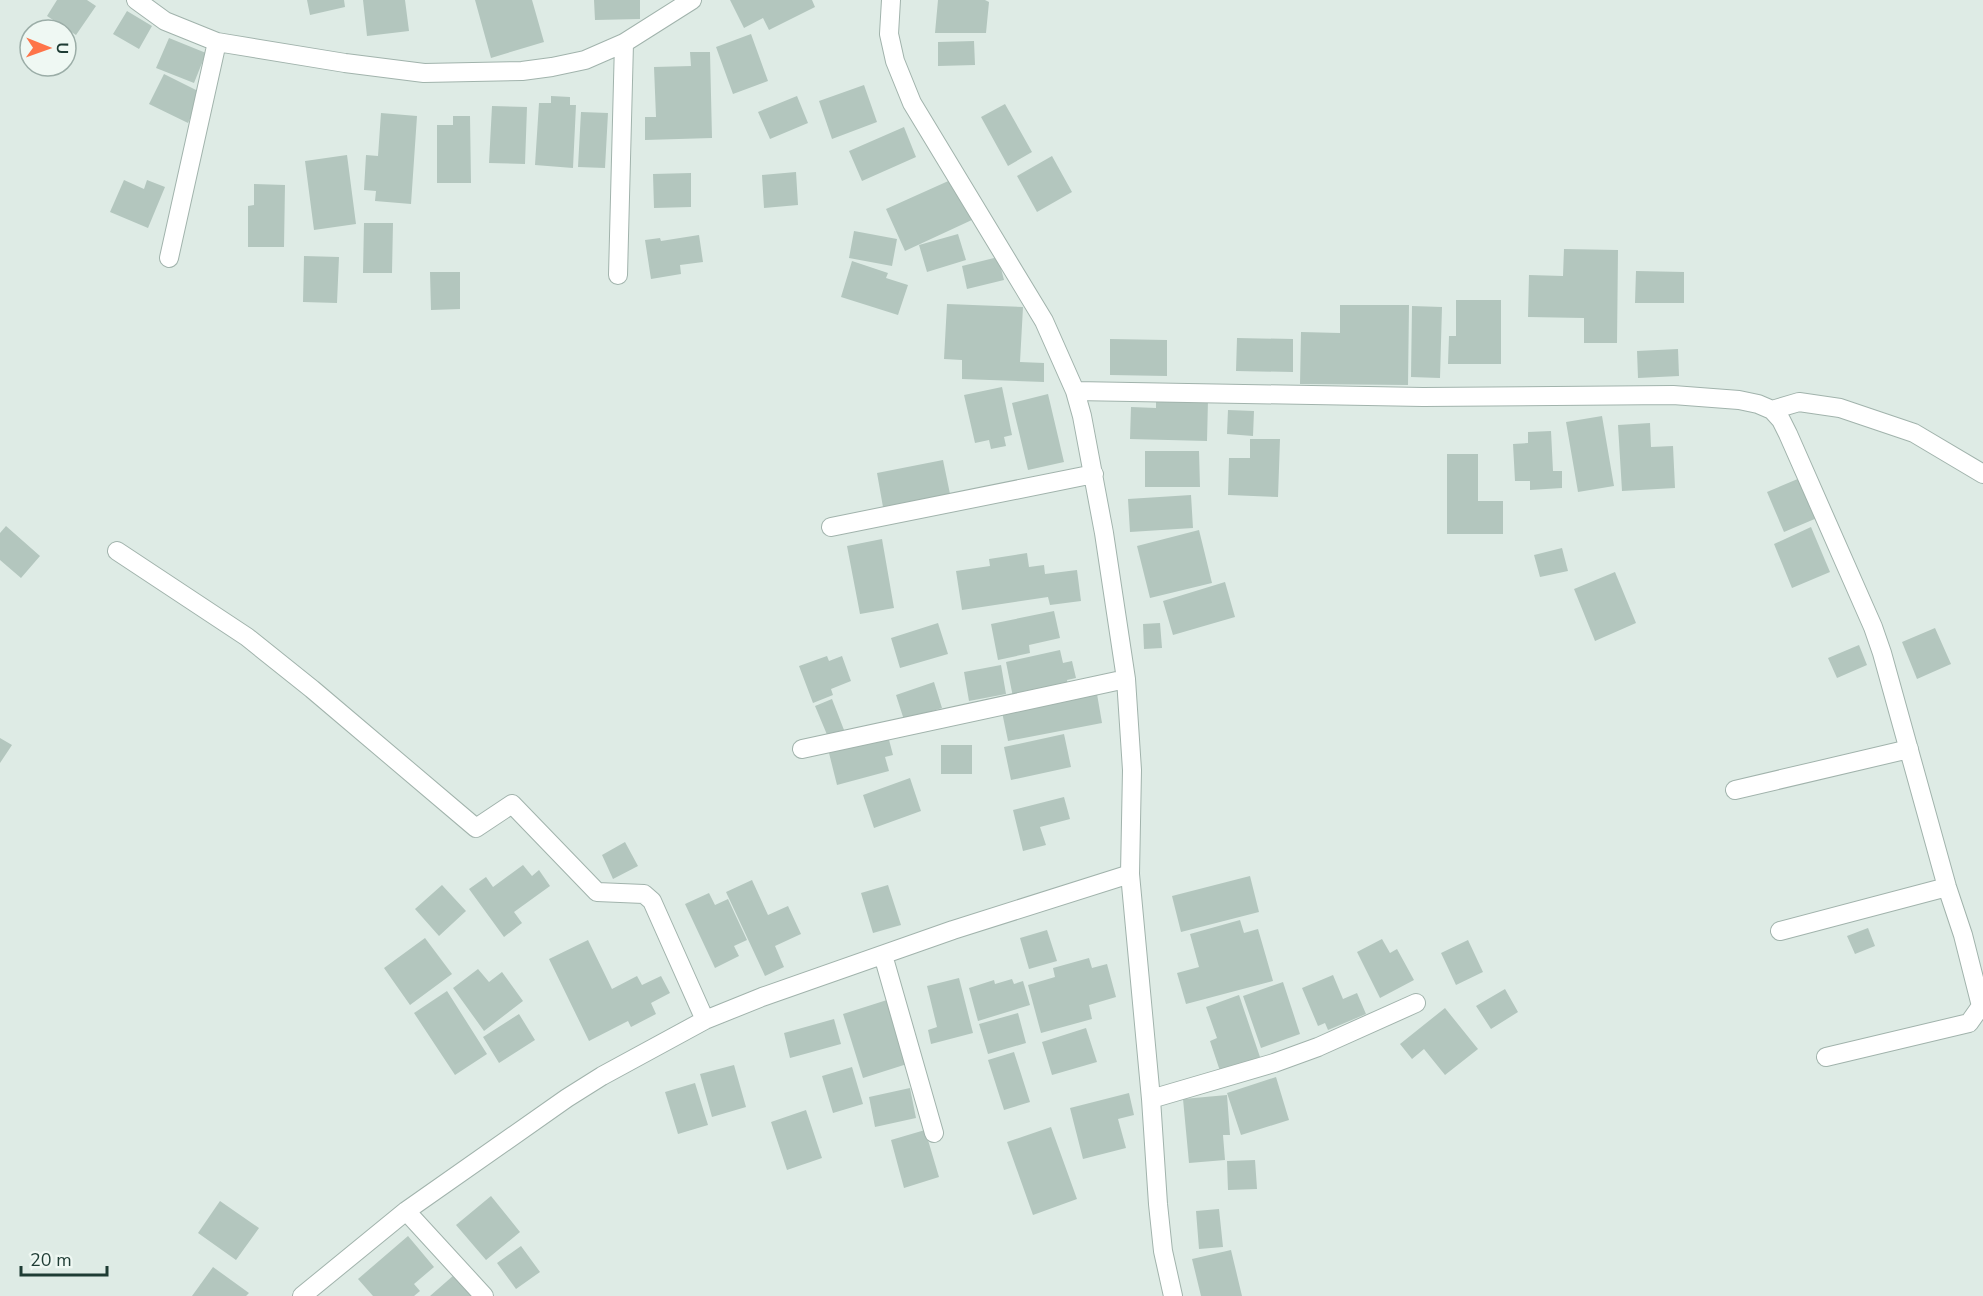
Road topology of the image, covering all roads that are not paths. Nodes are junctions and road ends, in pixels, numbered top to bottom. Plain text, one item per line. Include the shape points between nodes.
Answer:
1 (136, 0) edge
2 (692, 0) edge
3 (891, 0) edge
4 (217, 42) junction
5 (624, 43) junction
6 (169, 258) dead end
7 (618, 275) dead end
8 (1075, 391) junction
9 (1772, 410) junction
10 (1094, 474) junction
11 (1983, 474) edge
12 (831, 527) dead end
13 (117, 551) dead end
14 (1126, 679) junction
15 (802, 749) dead end
16 (1909, 749) junction
17 (1735, 790) dead end
18 (1130, 874) junction
19 (1947, 887) junction
20 (1780, 931) dead end
21 (883, 955) junction
22 (1416, 1003) dead end
23 (705, 1020) junction
24 (1826, 1057) dead end
25 (1151, 1099) junction
26 (934, 1133) dead end
27 (406, 1211) junction
28 (302, 1296) edge
29 (484, 1296) edge
30 (1173, 1296) edge

1 - 4 street via 165,21
2 - 5 street
3 - 8 street via 889,34 912,103 1044,321
4 - 5 street via 424,73 552,67 585,60
4 - 6 street
5 - 7 street
8 - 9 street via 1423,397 1663,394 1739,400
8 - 10 street
9 - 11 street via 1799,402 1840,408 1914,433
9 - 16 street via 1782,420 1873,627
10 - 12 street
10 - 14 street
13 - 23 street via 247,638 476,828 512,804 597,892 644,894 652,901
14 - 15 street
14 - 18 street via 1132,770
16 - 17 street
16 - 19 street
18 - 21 street
18 - 25 street
19 - 20 street
19 - 24 street via 1981,1006 1976,1016 1969,1023
21 - 23 street
21 - 26 street
22 - 25 street via 1274,1063
23 - 27 street via 567,1098
25 - 30 street via 1163,1251
27 - 28 street
27 - 29 street

